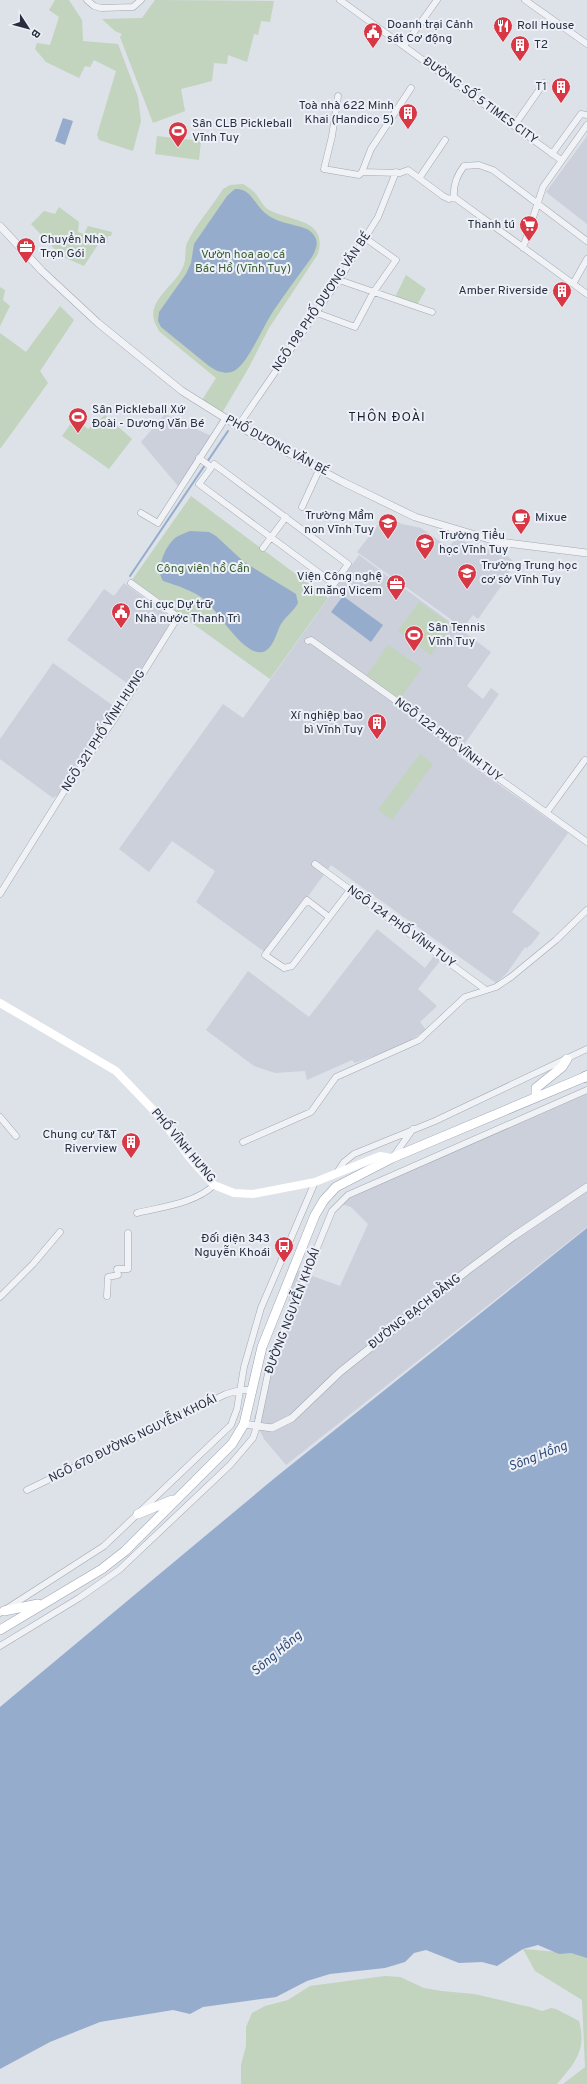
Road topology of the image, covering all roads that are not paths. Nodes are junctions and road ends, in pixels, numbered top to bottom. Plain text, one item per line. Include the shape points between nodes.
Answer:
1 (87, 0) edge
2 (141, 0) edge
3 (340, 0) edge
4 (437, 0) edge
5 (525, 0) edge
6 (587, 44) edge
7 (404, 46) junction
8 (544, 83) dead end
9 (411, 88) dead end
10 (338, 96) dead end
11 (587, 115) edge
12 (587, 125) edge
13 (514, 126) junction
14 (444, 140) dead end
15 (552, 154) junction
16 (561, 160) junction
17 (362, 172) junction
18 (396, 172) junction
19 (420, 177) junction
20 (454, 197) junction
21 (537, 204) junction
22 (0, 226) edge
23 (365, 238) junction
24 (587, 241) edge
25 (523, 248) junction
26 (587, 260) edge
27 (339, 280) junction
28 (573, 284) junction
29 (374, 293) junction
30 (587, 294) edge
31 (432, 312) dead end
32 (317, 313) junction
33 (225, 419) junction
34 (238, 426) junction
35 (205, 462) junction
36 (319, 470) junction
37 (302, 507) dead end
38 (142, 513) dead end
39 (286, 517) junction
40 (271, 538) junction
41 (263, 548) dead end
42 (587, 553) edge
43 (131, 583) dead end
44 (308, 641) dead end
45 (585, 760) dead end
46 (546, 812) junction
47 (587, 842) edge
48 (315, 864) dead end
49 (350, 890) junction
50 (0, 894) edge
51 (587, 910) edge
52 (329, 917) junction
53 (486, 990) junction
54 (0, 1003) edge
55 (587, 1049) edge
56 (567, 1060) junction
57 (586, 1076) edge
58 (587, 1090) edge
59 (536, 1096) junction
60 (0, 1117) edge
61 (413, 1129) junction
62 (16, 1136) dead end
63 (243, 1142) dead end
64 (392, 1158) junction
65 (338, 1171) junction
66 (315, 1182) junction
67 (214, 1185) junction
68 (587, 1188) edge
69 (137, 1212) dead end
70 (60, 1232) dead end
71 (128, 1233) dead end
72 (107, 1296) dead end
73 (0, 1297) edge
74 (240, 1390) junction
75 (251, 1390) junction
76 (244, 1424) junction
77 (257, 1426) junction
78 (27, 1490) dead end
79 (177, 1498) junction
80 (138, 1514) junction
81 (44, 1603) junction
82 (2, 1612) edge
83 (0, 1630) edge
84 (0, 1646) edge

1 - 2 street via 101,8 133,7
3 - 7 street, ĐƯỜNG SỐ 5 TIMES CITY
4 - 7 street
5 - 6 street
7 - 13 street, ĐƯỜNG SỐ 5 TIMES CITY
8 - 13 street
9 - 17 street via 371,148
10 - 17 street via 324,169 359,175
11 - 15 street via 581,114
12 - 16 street
13 - 15 street, ĐƯỜNG SỐ 5 TIMES CITY
14 - 19 street
15 - 16 street, ĐƯỜNG SỐ 5 TIMES CITY
16 - 21 street via 543,187
17 - 18 street
18 - 19 street via 408,170
18 - 23 street, NGÕ 198 PHỐ DƯƠNG VĂN BÉ via 378,217
19 - 20 street via 443,196 449,199
20 - 21 street via 453,189 457,174 464,166 479,165 493,170
20 - 25 street
21 - 24 street
21 - 25 street
22 - 33 street, PHỐ DƯƠNG VĂN BÉ via 42,271 98,323 182,391
23 - 27 street, NGÕ 198 PHỐ DƯƠNG VĂN BÉ
23 - 29 street via 396,260
25 - 28 street
26 - 28 street
27 - 29 street
27 - 32 street, NGÕ 198 PHỐ DƯƠNG VĂN BÉ
28 - 30 street
29 - 31 street
29 - 32 street via 355,327
32 - 34 street, NGÕ 198 PHỐ DƯƠNG VĂN BÉ
33 - 34 street, PHỐ DƯƠNG VĂN BÉ
33 - 35 street
34 - 36 street, PHỐ DƯƠNG VĂN BÉ
35 - 38 street via 158,523
35 - 39 street via 214,464
35 - 40 street via 199,484
36 - 37 street
36 - 42 street, PHỐ DƯƠNG VĂN BÉ via 422,519 499,542
39 - 40 street
39 - 40 street via 348,564 334,584
40 - 41 street
43 - 50 street, NGÕ 321 PHỐ VĨNH HƯNG via 178,618
44 - 46 street, NGÕ 122 PHỐ VĨNH TUY via 311,640 348,666
45 - 46 street
46 - 47 street, NGÕ 122 PHỐ VĨNH TUY
48 - 49 street, NGÕ 124 PHỐ VĨNH TUY
49 - 52 street
49 - 53 street, NGÕ 124 PHỐ VĨNH TUY
51 - 53 street via 556,940 511,977
52 - 52 street via 307,900 265,955 284,968 292,966
53 - 63 street via 465,997 419,1040 336,1077 310,1112
54 - 67 main road, PHỐ VĨNH HƯNG via 116,1071 159,1116
55 - 56 street
56 - 59 main road via 536,1088
56 - 61 street
57 - 59 main road, ĐƯỜNG NGUYỄN KHOÁI
58 - 77 street, ĐƯỜNG NGUYỄN KHOÁI via 355,1192 338,1203 332,1211 270,1364
59 - 64 main road, ĐƯỜNG NGUYỄN KHOÁI
60 - 62 street
61 - 64 street
61 - 65 street via 354,1154
64 - 65 main road, PHỐ VĨNH HƯNG via 380,1156
64 - 75 main road, ĐƯỜNG NGUYỄN KHOÁI via 336,1187 324,1200 315,1215 262,1347
65 - 66 main road, PHỐ VĨNH HƯNG
66 - 67 main road, PHỐ VĨNH HƯNG via 253,1194 234,1193
66 - 74 street via 261,1308
67 - 69 street via 206,1193 169,1206
68 - 77 street, ĐƯỜNG BẠCH ĐẰNG via 514,1236 439,1293 340,1372 292,1418 272,1428
70 - 73 street
71 - 72 street via 128,1269 117,1270 118,1275 108,1278
74 - 75 street, NGÕ 670 ĐƯỜNG NGUYỄN KHOÁI
74 - 78 street, NGÕ 670 ĐƯỜNG NGUYỄN KHOÁI via 185,1412
74 - 80 street via 231,1425
75 - 76 main road, ĐƯỜNG NGUYỄN KHOÁI
76 - 77 street, ĐƯỜNG BẠCH ĐẰNG
76 - 79 main road, ĐƯỜNG NGUYỄN KHOÁI via 232,1444
77 - 84 street, ĐƯỜNG NGUYỄN KHOÁI via 253,1438 230,1465 119,1570 79,1598
79 - 80 main road
79 - 81 main road, ĐƯỜNG NGUYỄN KHOÁI via 125,1551 102,1569
80 - 82 street via 88,1558
81 - 82 main road
81 - 83 main road, ĐƯỜNG NGUYỄN KHOÁI

